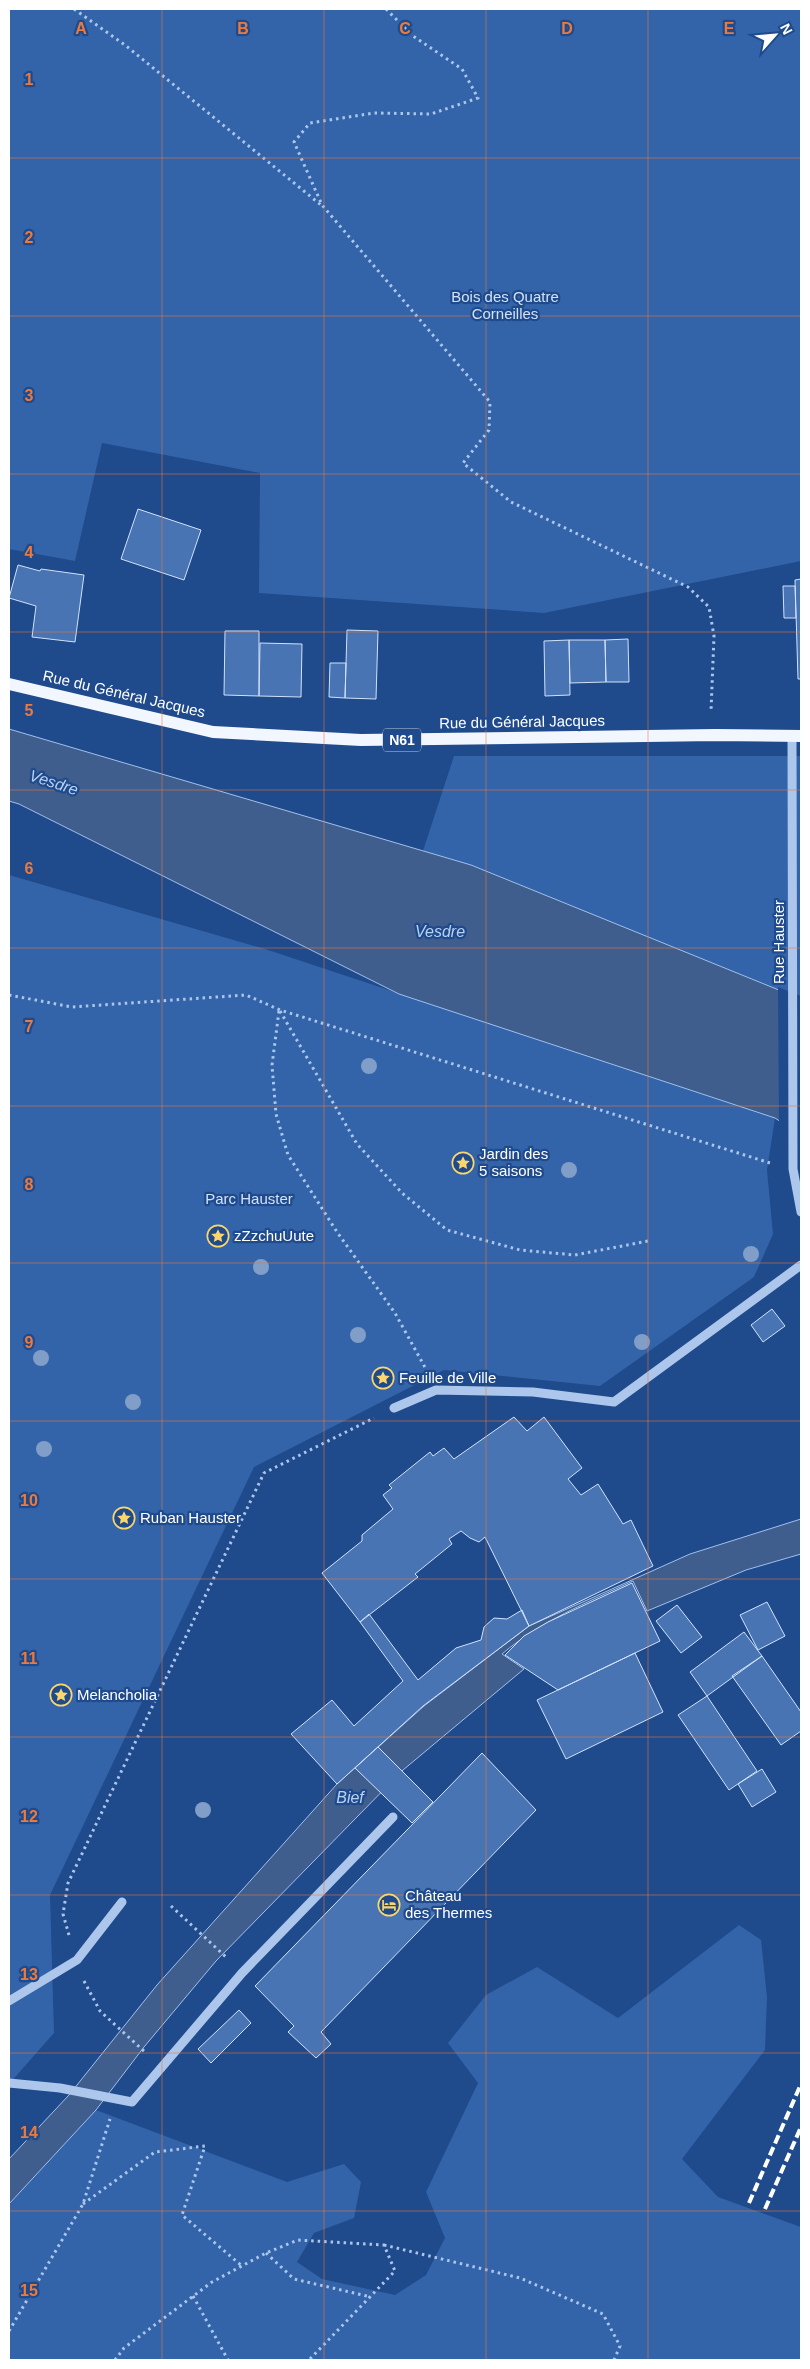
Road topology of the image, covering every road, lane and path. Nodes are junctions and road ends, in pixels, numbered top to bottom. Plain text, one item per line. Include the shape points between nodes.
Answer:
1 (74, 9) edge
2 (386, 9) edge
3 (322, 206) junction
4 (9, 684) edge
5 (715, 735) junction
6 (797, 736) edge
7 (9, 995) edge
8 (280, 1010) junction
9 (793, 1169) junction
10 (801, 1212) edge
11 (648, 1241) dead end
12 (801, 1265) edge
13 (436, 1390) junction
14 (394, 1408) joint
15 (393, 1817) dead end
16 (122, 1902) dead end
17 (171, 1906) dead end
18 (77, 1960) junction
19 (234, 1964) dead end
20 (9, 2001) edge
21 (146, 2053) dead end
22 (9, 2083) edge
23 (132, 2102) junction
24 (83, 2204) junction
25 (384, 2245) junction
26 (266, 2253) junction
27 (242, 2266) junction
28 (193, 2296) junction
29 (371, 2297) junction
30 (9, 2331) edge
31 (115, 2360) edge
32 (228, 2360) edge
33 (309, 2360) edge
34 (616, 2360) edge

1 - 3 path via 125,45
2 - 3 path via 412,36 462,69 478,98 432,114 374,113 310,123 294,142
3 - 5 path via 490,402 488,430 463,463 511,502 688,587 710,607 714,636 710,707
4 - 5 main road, Rue du Général Jacques / N61 via 213,732 361,740
5 - 6 main road, Rue du Général Jacques / N61
6 - 9 street, Rue Hauster
7 - 8 path via 72,1007 246,995
8 - 9 path
8 - 11 path via 357,1144 402,1193 447,1230 520,1250 575,1255
8 - 13 path via 272,1065 276,1114 288,1155 337,1232 395,1313
9 - 10 street
12 - 13 street via 614,1402 533,1392
13 - 14 street
14 - 18 path via 264,1473 68,1883 63,1914
15 - 23 street via 242,1973
16 - 18 street
17 - 19 path
18 - 20 street
18 - 21 path via 86,1988 100,2011
22 - 23 street via 60,2088
23 - 24 path via 110,2119
24 - 27 path via 155,2152 205,2146 182,2214
24 - 30 path
25 - 26 path via 298,2240
25 - 29 path via 395,2271
25 - 34 path via 520,2278 603,2314 620,2346
26 - 27 path
26 - 29 path via 294,2279
27 - 28 path
28 - 31 path via 124,2348
28 - 32 path
29 - 33 path

